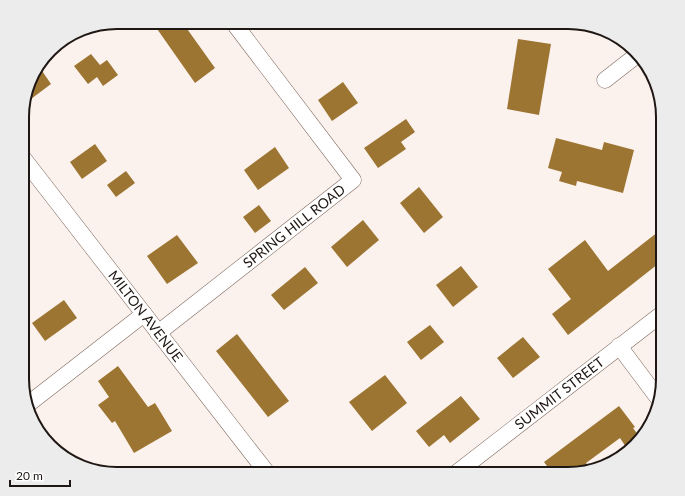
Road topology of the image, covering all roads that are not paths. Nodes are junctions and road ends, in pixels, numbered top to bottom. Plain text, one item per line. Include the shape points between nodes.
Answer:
1 (238, 29) edge
2 (633, 58) edge
3 (605, 80) dead end
4 (29, 166) edge
5 (144, 314) junction
6 (656, 318) edge
7 (158, 333) junction
8 (619, 346) junction
9 (654, 393) edge
10 (32, 401) edge
11 (263, 467) edge
12 (464, 467) edge

1 - 7 street, SPRING HILL ROAD via 353,180
2 - 3 street
4 - 5 street, MILTON AVENUE
5 - 7 street, MILTON AVENUE
5 - 10 street
6 - 8 street, SUMMIT STREET
7 - 11 street, MILTON AVENUE
8 - 9 street
8 - 12 street, SUMMIT STREET

